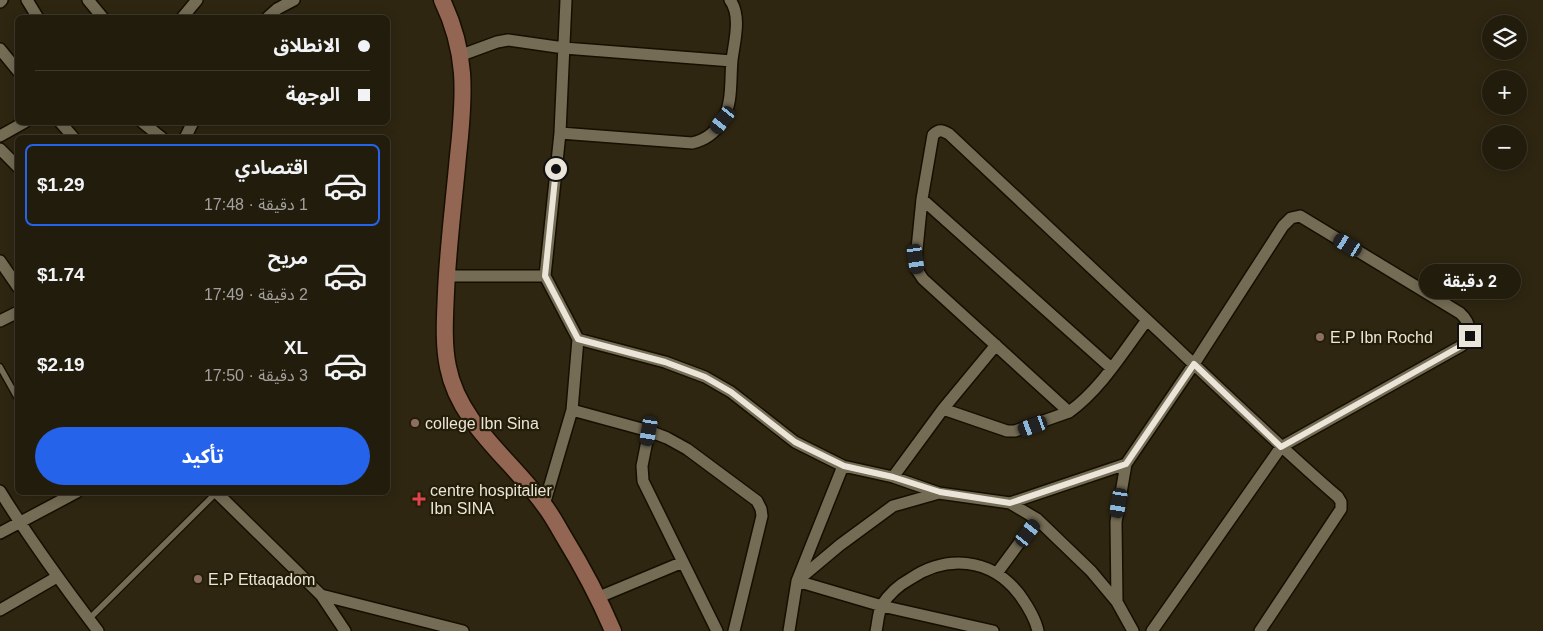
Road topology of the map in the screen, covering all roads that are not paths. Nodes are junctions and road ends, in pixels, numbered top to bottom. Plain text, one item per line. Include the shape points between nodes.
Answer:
1 (27, 0) edge
2 (88, 0) edge
3 (197, 0) edge
4 (294, 0) edge
5 (442, 0) edge
6 (730, 0) edge
7 (565, 2) edge
8 (36, 15) edge
9 (100, 15) edge
10 (184, 15) edge
11 (270, 15) edge
12 (564, 48) junction
13 (0, 49) edge
14 (460, 56) junction
15 (732, 62) junction
16 (15, 67) edge
17 (20, 125) edge
18 (63, 125) edge
19 (146, 125) edge
20 (560, 133) junction
21 (71, 135) edge
22 (158, 135) edge
23 (0, 136) edge
24 (0, 149) edge
25 (15, 164) edge
26 (922, 199) junction
27 (0, 260) edge
28 (447, 276) junction
29 (545, 276) junction
30 (15, 282) edge
31 (15, 314) edge
32 (1147, 320) junction
33 (0, 321) edge
34 (578, 339) junction
35 (996, 345) junction
36 (1194, 364) junction
37 (0, 367) edge
38 (1110, 368) junction
39 (15, 394) edge
40 (943, 409) junction
41 (572, 410) junction
42 (1068, 412) junction
43 (649, 431) junction
44 (1281, 447) junction
45 (1126, 464) junction
46 (844, 466) junction
47 (893, 477) junction
48 (0, 490) edge
49 (940, 492) junction
50 (73, 495) edge
51 (214, 495) edge
52 (218, 495) edge
53 (1010, 503) junction
54 (544, 505) junction
55 (1038, 519) junction
56 (20, 524) junction
57 (0, 533) edge
58 (683, 562) junction
59 (997, 573) junction
60 (57, 577) junction
61 (797, 581) junction
62 (321, 596) junction
63 (599, 597) junction
64 (1117, 602) junction
65 (882, 606) junction
66 (0, 610) edge
67 (89, 619) junction
68 (972, 629) edge
69 (98, 631) edge
70 (346, 631) edge
71 (463, 631) edge
72 (614, 631) edge
73 (717, 631) edge
74 (734, 631) edge
75 (790, 631) edge
76 (876, 631) edge
77 (993, 631) edge
78 (1038, 631) edge
79 (1133, 631) edge
80 (1152, 631) edge
81 (1260, 631) edge

1 - 8 street
2 - 9 street
3 - 10 street
4 - 11 street
5 - 14 main road
6 - 15 street via 736,16
7 - 12 street
12 - 14 street via 508,40
12 - 15 street
12 - 20 street
13 - 16 street
14 - 28 main road via 461,125
15 - 20 street via 729,103 723,120 703,140 692,143
17 - 23 street
18 - 21 street
19 - 22 street
20 - 29 street
24 - 25 street
26 - 32 street via 933,135 942,130
26 - 35 street via 916,259 923,280
26 - 38 street
27 - 30 street
28 - 29 street
28 - 54 main road via 448,365 460,403
29 - 34 street
31 - 33 street
32 - 36 street
32 - 38 street
34 - 41 street
34 - 46 street via 665,362 705,377 731,392 795,442
35 - 40 street
35 - 42 street
36 - 44 street
36 - 44 street via 1283,226 1291,218 1300,216 1464,316 1470,336 1468,341
36 - 45 street
37 - 39 lane
38 - 42 street via 1082,402
40 - 42 street via 1006,431 1015,431
40 - 47 street
41 - 43 street
41 - 54 street
43 - 58 street via 642,466 643,481
43 - 74 street via 687,450 757,501 761,509
44 - 80 street
44 - 81 street via 1338,497 1341,509
45 - 53 street
45 - 64 street via 1116,522
46 - 47 street
46 - 61 street
47 - 49 street
48 - 56 street
49 - 53 street
49 - 61 street via 893,506
50 - 56 street
51 - 67 lane
52 - 62 street
53 - 55 street
54 - 63 main road
55 - 59 street
55 - 64 street via 1091,571
56 - 57 street
56 - 60 street
58 - 63 street
58 - 73 street
59 - 65 street via 959,562 939,565 920,572 899,586
59 - 78 street via 1010,582 1024,600
60 - 66 street
60 - 67 street
61 - 65 street
61 - 75 street
62 - 70 street
62 - 71 street
63 - 72 main road
64 - 79 street
65 - 68 street
65 - 76 street
67 - 69 street
68 - 77 street

